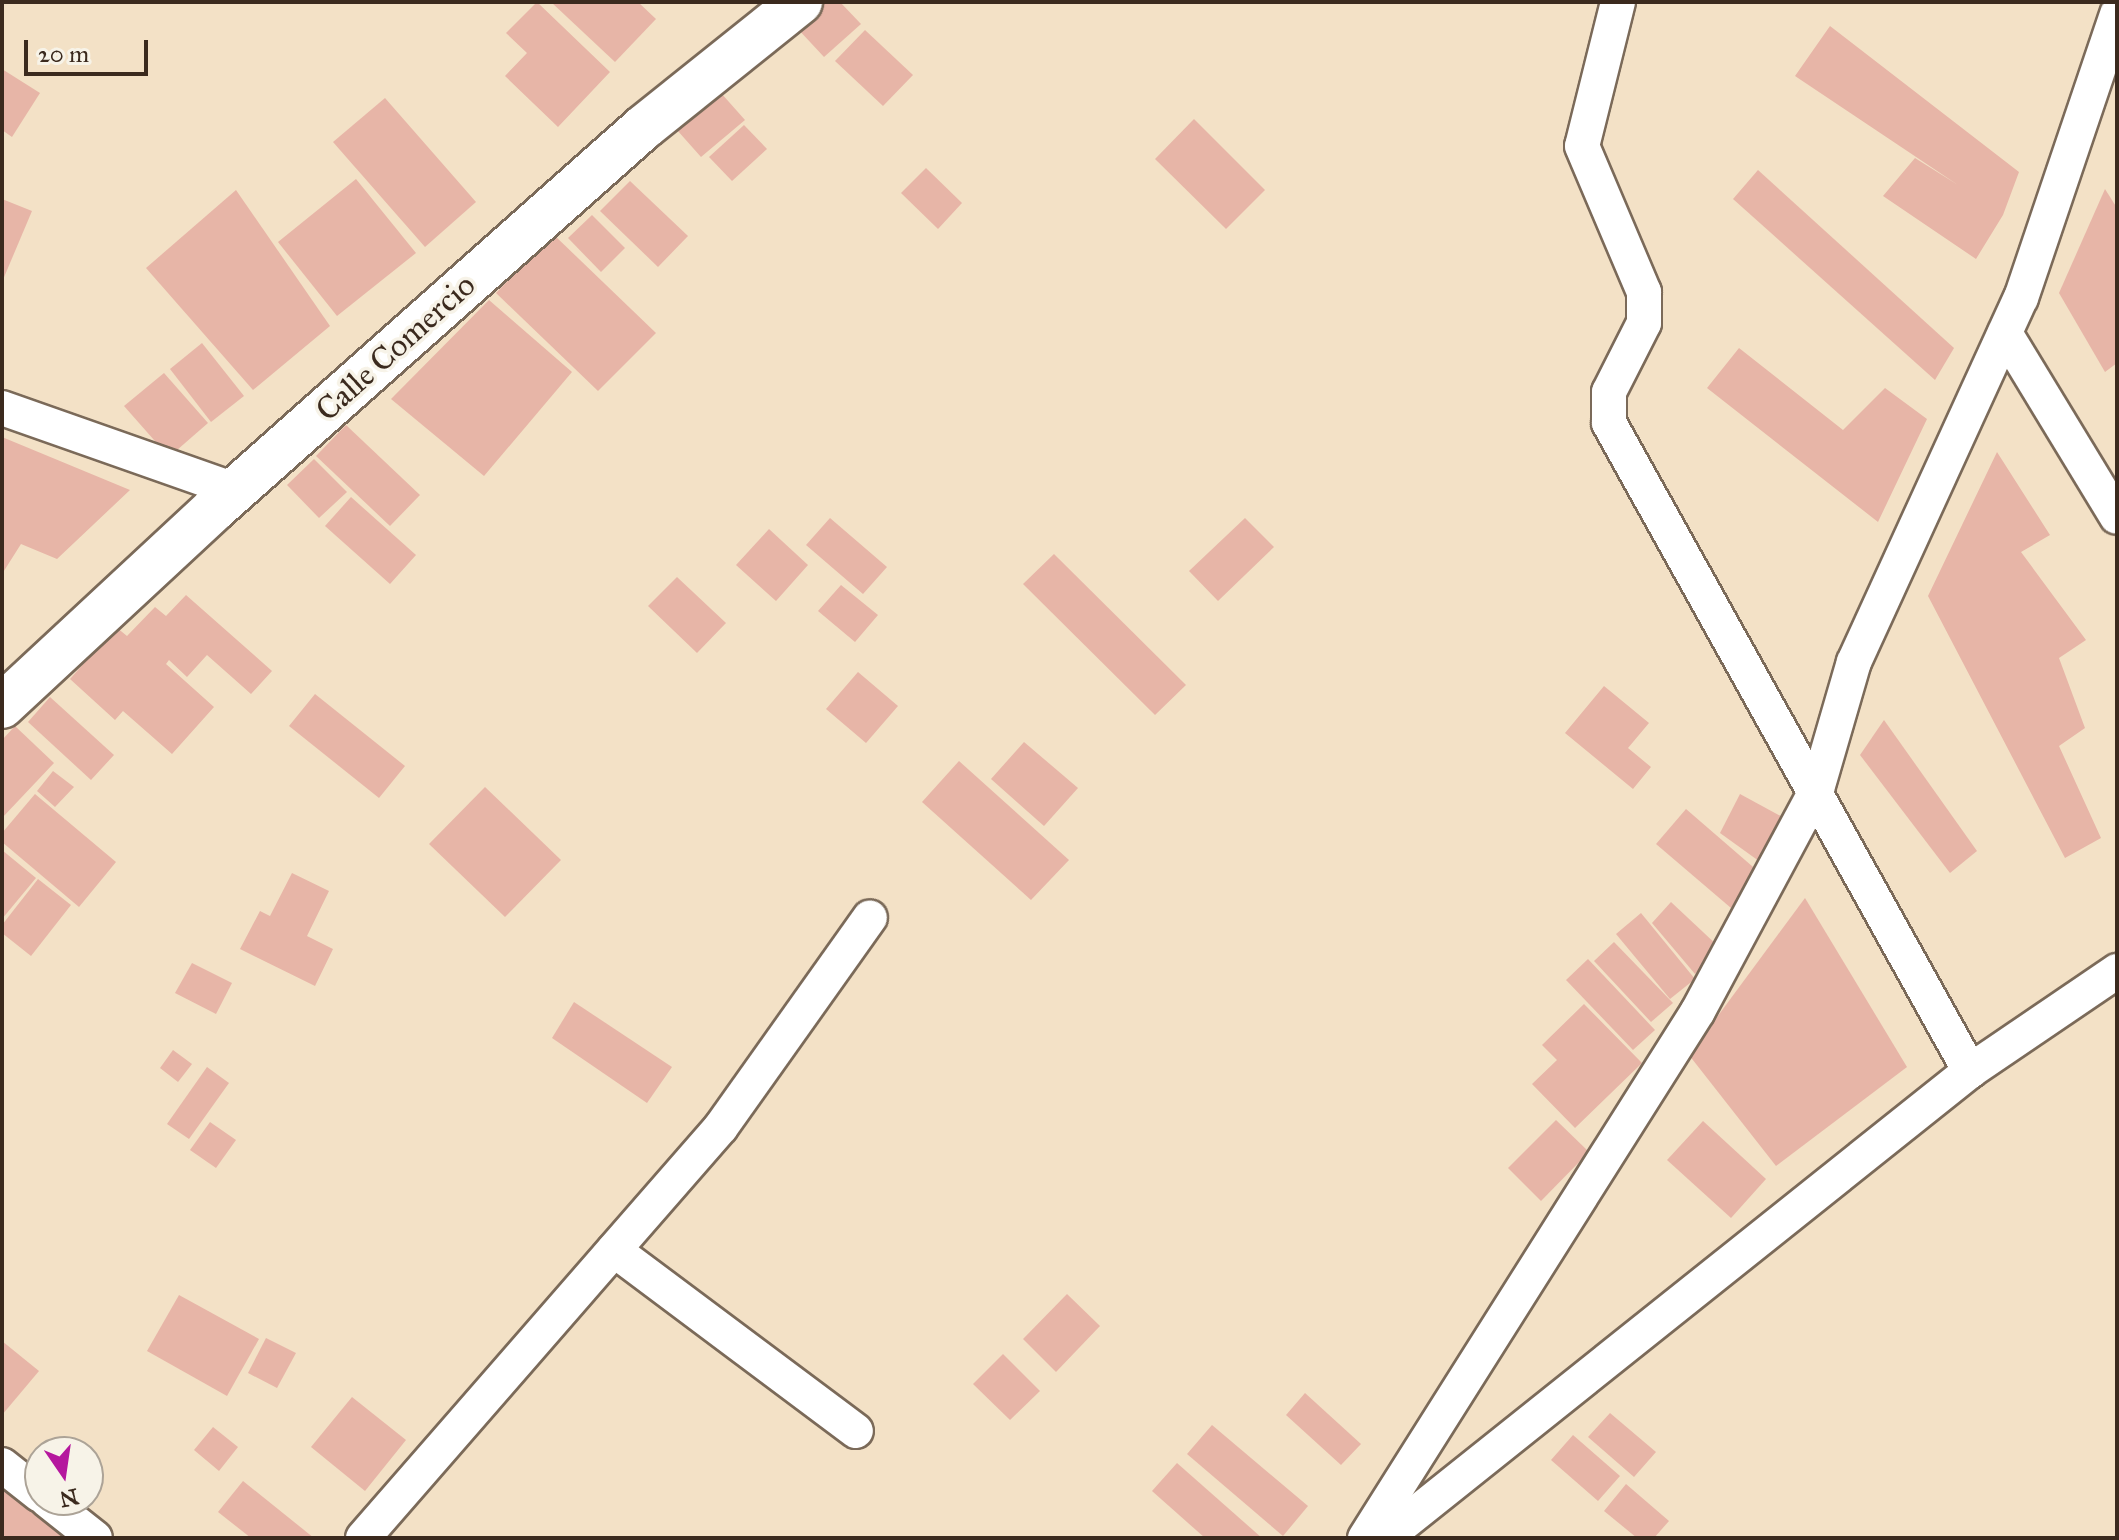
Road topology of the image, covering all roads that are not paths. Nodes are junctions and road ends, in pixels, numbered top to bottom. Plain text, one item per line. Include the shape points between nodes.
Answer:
1 (800, 2) edge
2 (1618, 2) edge
3 (2117, 14) edge
4 (2005, 333) junction
5 (2, 408) edge
6 (235, 490) junction
7 (2117, 517) edge
8 (2, 706) edge
9 (1817, 789) junction
10 (870, 917) dead end
11 (2117, 971) edge
12 (1970, 1071) junction
13 (614, 1250) junction
14 (856, 1431) dead end
15 (2, 1465) edge
16 (24, 1482) edge
17 (67, 1516) edge
18 (95, 1538) edge
19 (363, 1538) edge
20 (1365, 1538) edge
21 (1385, 1538) edge

1 - 6 street, Calle Comercio via 644,127
2 - 9 street via 1582,146 1644,292 1644,323 1609,392 1609,423
3 - 4 street
4 - 7 street
4 - 9 street via 1854,662
5 - 6 street
6 - 8 street, Calle Comercio
9 - 12 street
9 - 20 street via 1698,1011
10 - 13 street via 721,1127
11 - 12 street
12 - 21 street
13 - 14 street
13 - 19 street
15 - 16 street
17 - 18 street

